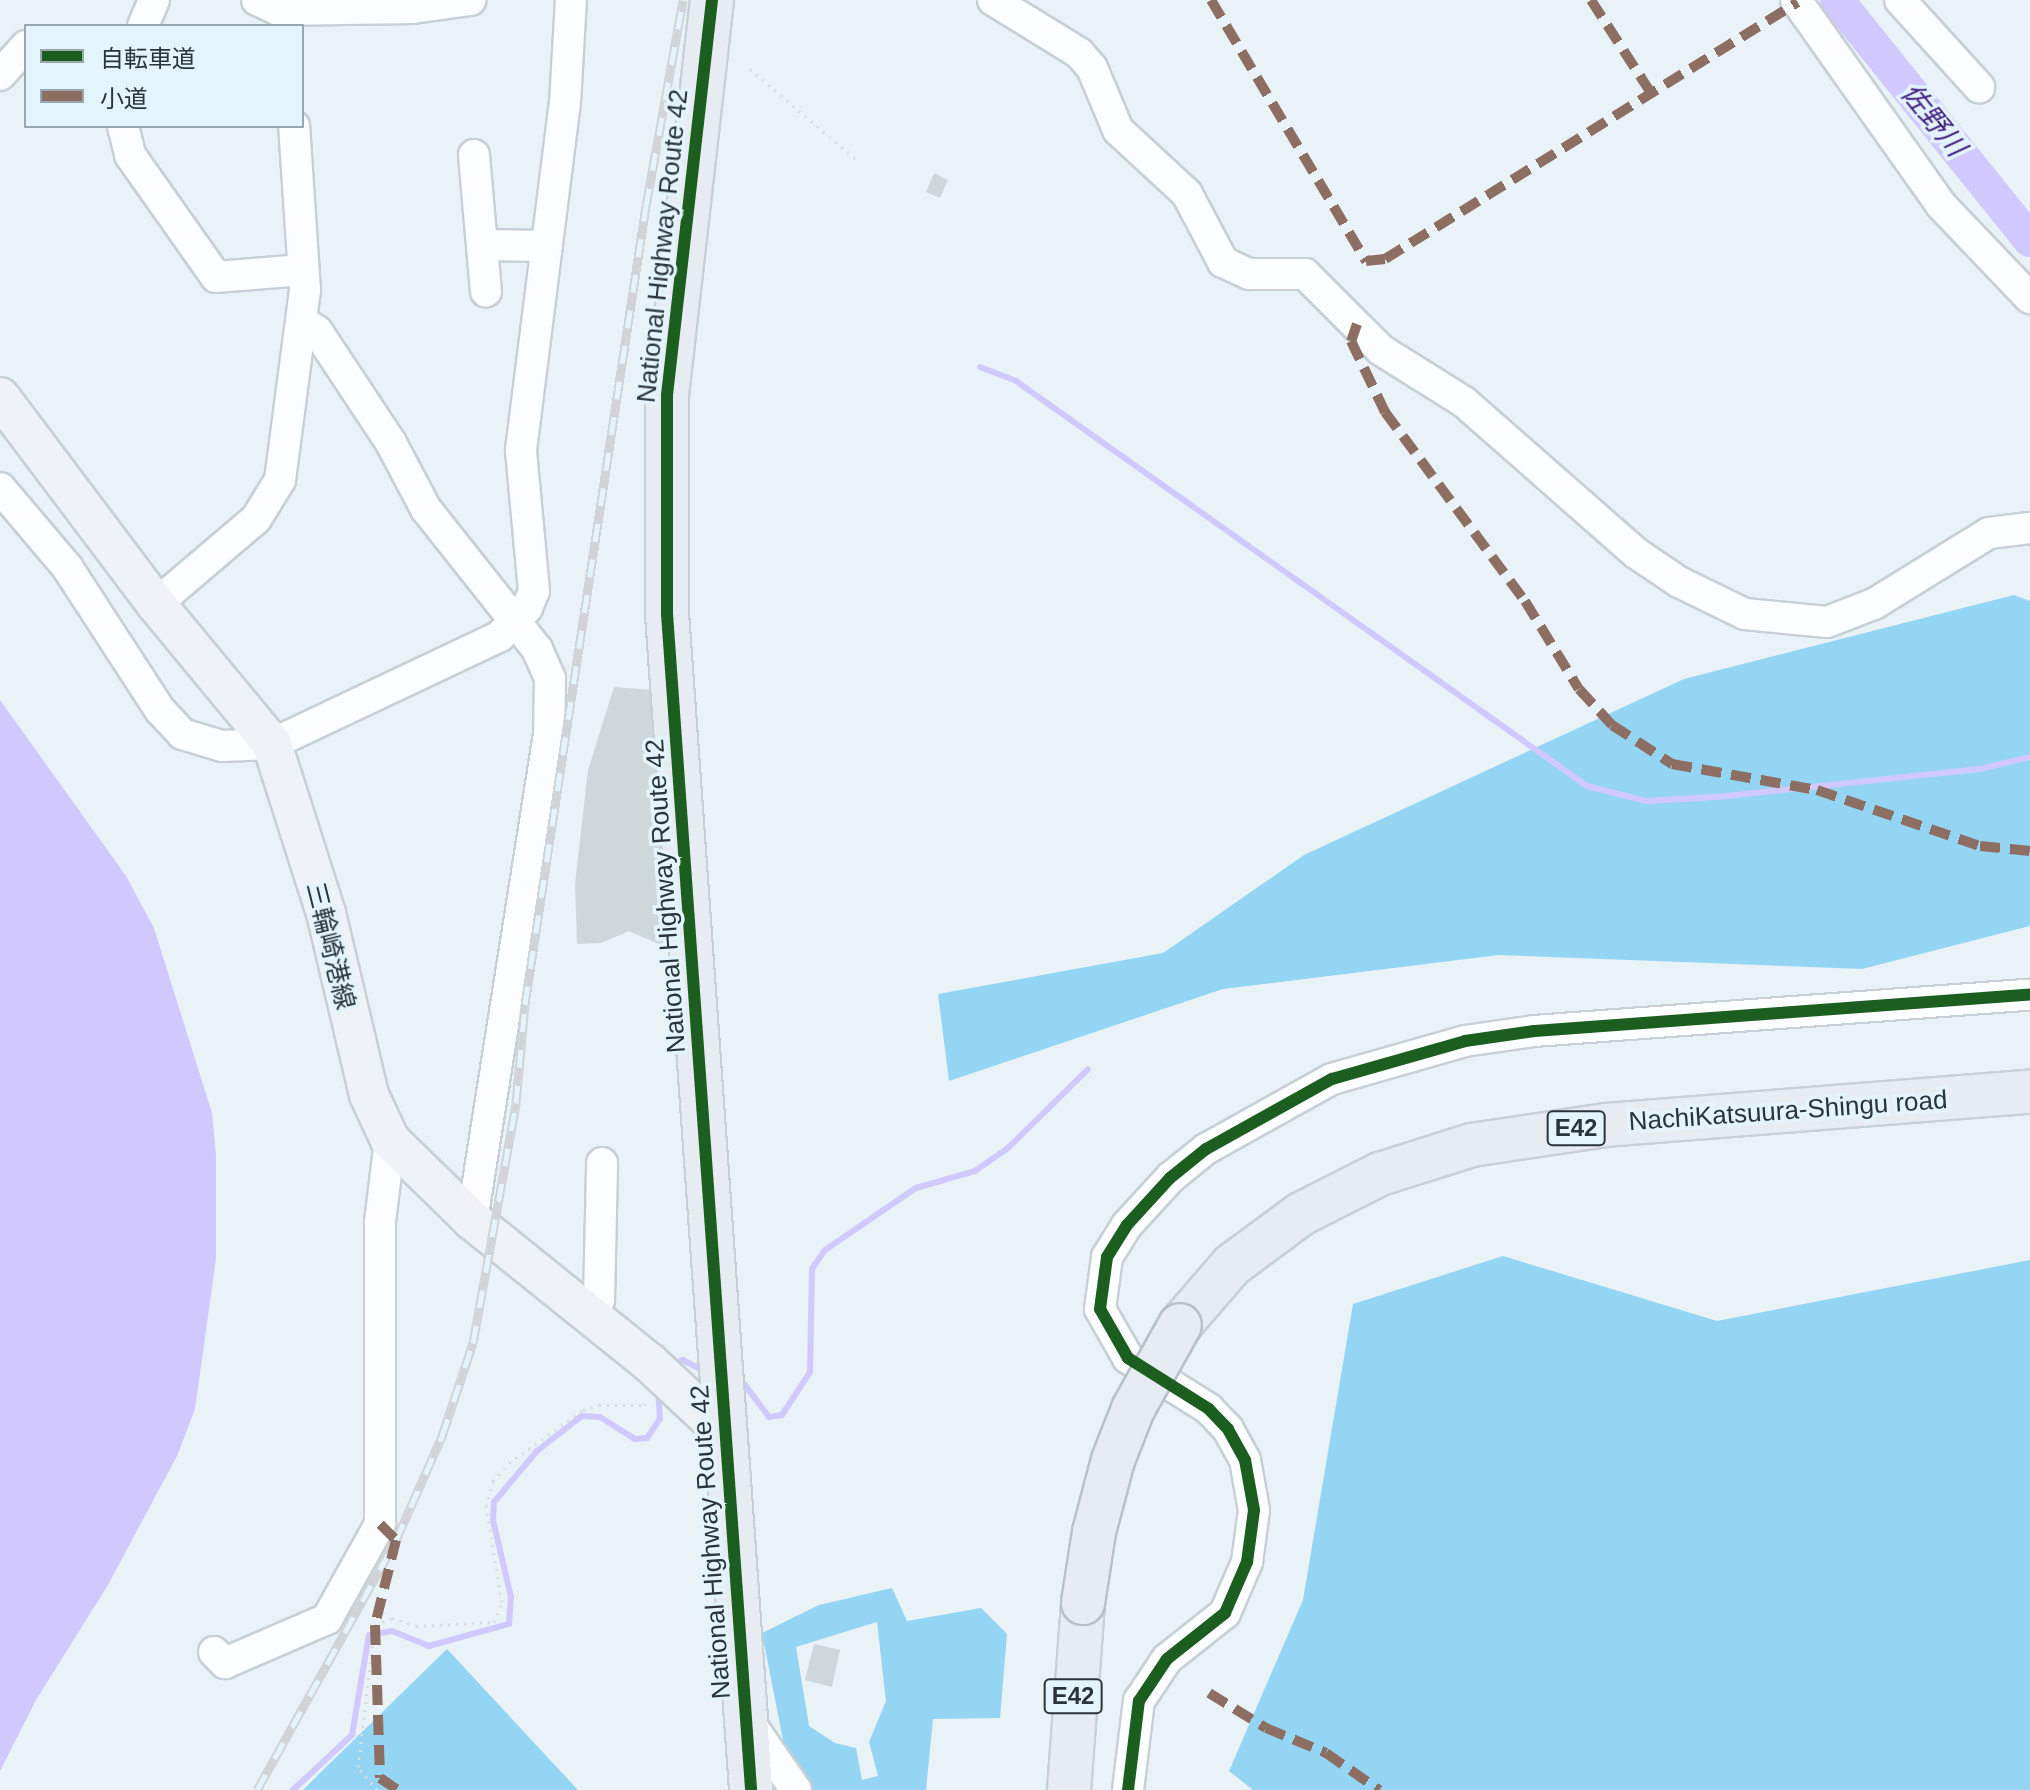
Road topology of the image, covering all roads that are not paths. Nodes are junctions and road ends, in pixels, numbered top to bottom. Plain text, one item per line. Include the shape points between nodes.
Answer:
1 (154, 0) edge
2 (470, 0) edge
3 (571, 0) edge
4 (712, 0) edge
5 (993, 0) edge
6 (1796, 0) edge
7 (1900, 0) edge
8 (272, 12) edge
9 (144, 24) edge
10 (24, 48) edge
11 (0, 75) edge
12 (1979, 87) dead end
13 (123, 128) edge
14 (294, 128) edge
15 (474, 155) dead end
16 (482, 245) junction
17 (547, 246) junction
18 (303, 270) junction
19 (486, 291) dead end
20 (2030, 298) edge
21 (302, 321) junction
22 (0, 397) edge
23 (0, 488) edge
24 (2030, 528) edge
25 (156, 604) junction
26 (514, 621) junction
27 (272, 744) junction
28 (2030, 995) edge
29 (2030, 1092) edge
30 (390, 1140) junction
31 (602, 1163) dead end
32 (472, 1220) junction
33 (592, 1315) junction
34 (709, 1380) junction
35 (214, 1652) dead end
36 (745, 1717) junction
37 (751, 1790) edge
38 (796, 1790) edge
39 (1069, 1790) edge
40 (1128, 1790) edge

1 - 9 street
2 - 8 street via 413,8
3 - 17 street via 565,103
4 - 34 highway, National Highway Route 42 via 667,395 665,523
5 - 24 street via 1079,53 1092,68 1118,130 1187,194 1223,262 1249,274 1305,274 1381,350 1464,402 1636,553 1679,582 1745,614 1827,622 1874,604 1989,533
6 - 20 street via 1941,205
7 - 12 street
10 - 11 street
13 - 18 street via 130,155 216,277
14 - 18 street
15 - 16 street
16 - 17 street
16 - 19 street
17 - 26 street via 521,450 534,591
18 - 21 street
21 - 25 street via 280,480 256,519
21 - 26 street via 317,331 391,443 426,509
22 - 25 main road, 三輪崎港線
23 - 27 street via 67,567 160,710 182,734 222,746
25 - 27 main road, 三輪崎港線
26 - 27 street via 500,636
26 - 32 street via 537,649 550,678 549,734
27 - 30 main road, 三輪崎港線 via 326,913 369,1095
28 - 40 street via 1534,1031 1465,1041 1332,1079 1206,1149 1170,1178 1127,1225 1107,1257 1100,1309 1128,1358 1209,1409 1228,1429 1245,1460 1254,1510 1247,1562 1225,1613 1167,1659 1139,1701
29 - 39 highway, NachiKatsuura-Shingu road / E42, bridge via 1606,1125 1472,1145 1380,1174 1301,1214 1232,1265 1180,1325 1133,1409 1094,1532 1083,1603
30 - 32 main road, 三輪崎港線
30 - 35 street via 380,1222 380,1524 327,1619 225,1663
31 - 33 street via 599,1300
32 - 33 main road, 三輪崎港線
33 - 34 main road, 三輪崎港線 via 648,1374
34 - 36 highway, National Highway Route 42 via 726,1434
36 - 37 highway, National Highway Route 42
36 - 38 street

